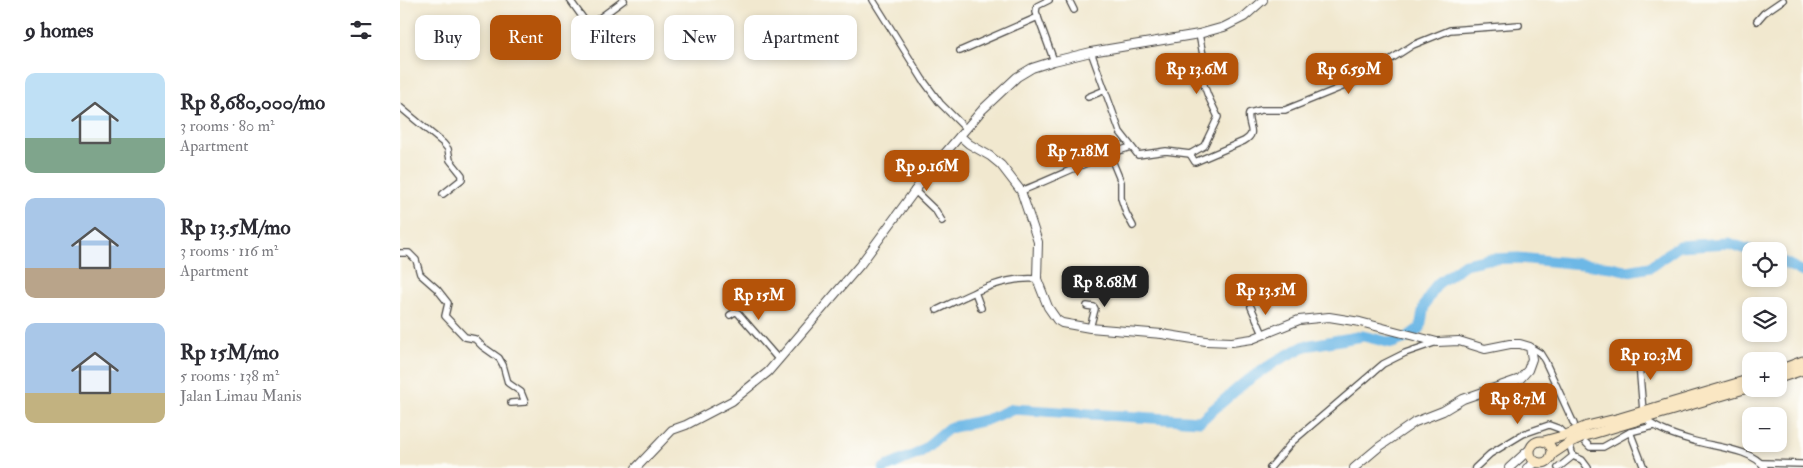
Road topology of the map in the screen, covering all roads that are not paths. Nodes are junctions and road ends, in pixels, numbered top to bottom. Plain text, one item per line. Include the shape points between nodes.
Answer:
1 (570, 0) edge
2 (624, 0) edge
3 (873, 0) edge
4 (1049, 0) edge
5 (1070, 0) edge
6 (1263, 0) edge
7 (1783, 0) edge
8 (617, 2) edge
9 (1074, 10) dead end
10 (582, 15) edge
11 (602, 15) edge
12 (1038, 18) junction
13 (1757, 22) dead end
14 (1519, 25) dead end
15 (1200, 34) junction
16 (960, 51) dead end
17 (1091, 52) junction
18 (1054, 61) junction
19 (1105, 90) junction
20 (1088, 97) dead end
21 (400, 107) edge
22 (966, 129) junction
23 (960, 136) junction
24 (1131, 147) junction
25 (1109, 153) junction
26 (1190, 154) junction
27 (914, 190) junction
28 (1021, 191) junction
29 (443, 194) dead end
30 (942, 221) dead end
31 (1133, 226) dead end
32 (400, 252) edge
33 (1037, 278) junction
34 (975, 292) junction
35 (1087, 306) dead end
36 (1251, 307) dead end
37 (981, 308) dead end
38 (937, 310) dead end
39 (730, 315) dead end
40 (1090, 328) junction
41 (1263, 334) junction
42 (1437, 342) junction
43 (1530, 347) junction
44 (1638, 352) dead end
45 (779, 360) junction
46 (1803, 361) edge
47 (1787, 367) edge
48 (1803, 370) edge
49 (1787, 375) edge
50 (1742, 381) edge
51 (1742, 389) edge
52 (511, 403) dead end
53 (1644, 415) junction
54 (1574, 424) dead end
55 (1654, 426) junction
56 (1630, 432) junction
57 (1568, 439) junction
58 (1544, 441) junction
59 (1586, 443) dead end
60 (1530, 449) junction
61 (1551, 455) junction
62 (1573, 456) junction
63 (1537, 462) junction
64 (1803, 464) edge
65 (1764, 466) edge
66 (636, 468) edge
67 (1270, 468) edge
68 (1354, 468) edge
69 (1475, 468) edge
70 (1509, 468) edge
71 (1527, 468) edge
72 (1558, 468) edge
73 (1588, 468) edge
74 (1644, 468) edge

1 - 10 street
2 - 8 street
3 - 22 street via 923,80
4 - 12 street via 1036,9
5 - 9 street
6 - 15 street via 1234,22
7 - 13 street
8 - 11 street
12 - 16 street
12 - 18 street
14 - 26 street via 1450,30 1413,45 1357,81 1285,110 1261,110 1249,114 1252,129 1250,137 1244,141 1195,162
15 - 17 street
15 - 26 street via 1203,55 1200,74 1218,117 1204,146
17 - 18 street
17 - 19 street
18 - 22 street via 1032,68 1012,82
19 - 20 street
19 - 24 street via 1120,132
21 - 29 street via 443,143 450,160 462,175 462,179
22 - 23 street
23 - 27 street
23 - 28 street via 1001,165
24 - 25 street
24 - 26 street via 1138,155 1166,151
25 - 28 street
25 - 31 street via 1121,182 1121,198
27 - 30 street
27 - 45 street via 860,265
28 - 33 street via 1038,242
32 - 52 street via 409,253 416,260 420,274 448,303 445,316 465,338 475,339 499,358 508,383 521,392 525,402
33 - 34 street via 1007,281
33 - 40 street via 1048,307 1057,320
34 - 37 street
34 - 38 street
35 - 40 street via 1095,308
36 - 41 street
39 - 45 street via 738,313
40 - 41 street via 1206,341 1245,341
41 - 42 street via 1316,317 1360,322
42 - 43 street via 1459,341 1485,349 1510,344
42 - 67 street via 1383,364 1292,442
43 - 54 street via 1545,361
43 - 68 street via 1532,359 1520,378 1463,399 1415,422 1379,446
44 - 53 street
45 - 66 street via 742,395 686,426 672,430
46 - 47 main road
48 - 49 main road
50 - 53 main road
51 - 53 main road
53 - 55 street
53 - 57 main road
55 - 56 street
55 - 65 street via 1695,442 1748,455
56 - 59 street via 1603,448 1590,447
56 - 74 street
57 - 58 main road
57 - 61 main road
57 - 62 street
57 - 69 street via 1560,428 1549,425 1523,434 1490,454
58 - 60 main road via 1534,443
58 - 61 main road via 1551,447
60 - 63 main road via 1532,458
60 - 70 street
61 - 63 main road via 1546,462
62 - 72 street
62 - 73 street
63 - 71 street
64 - 65 street

